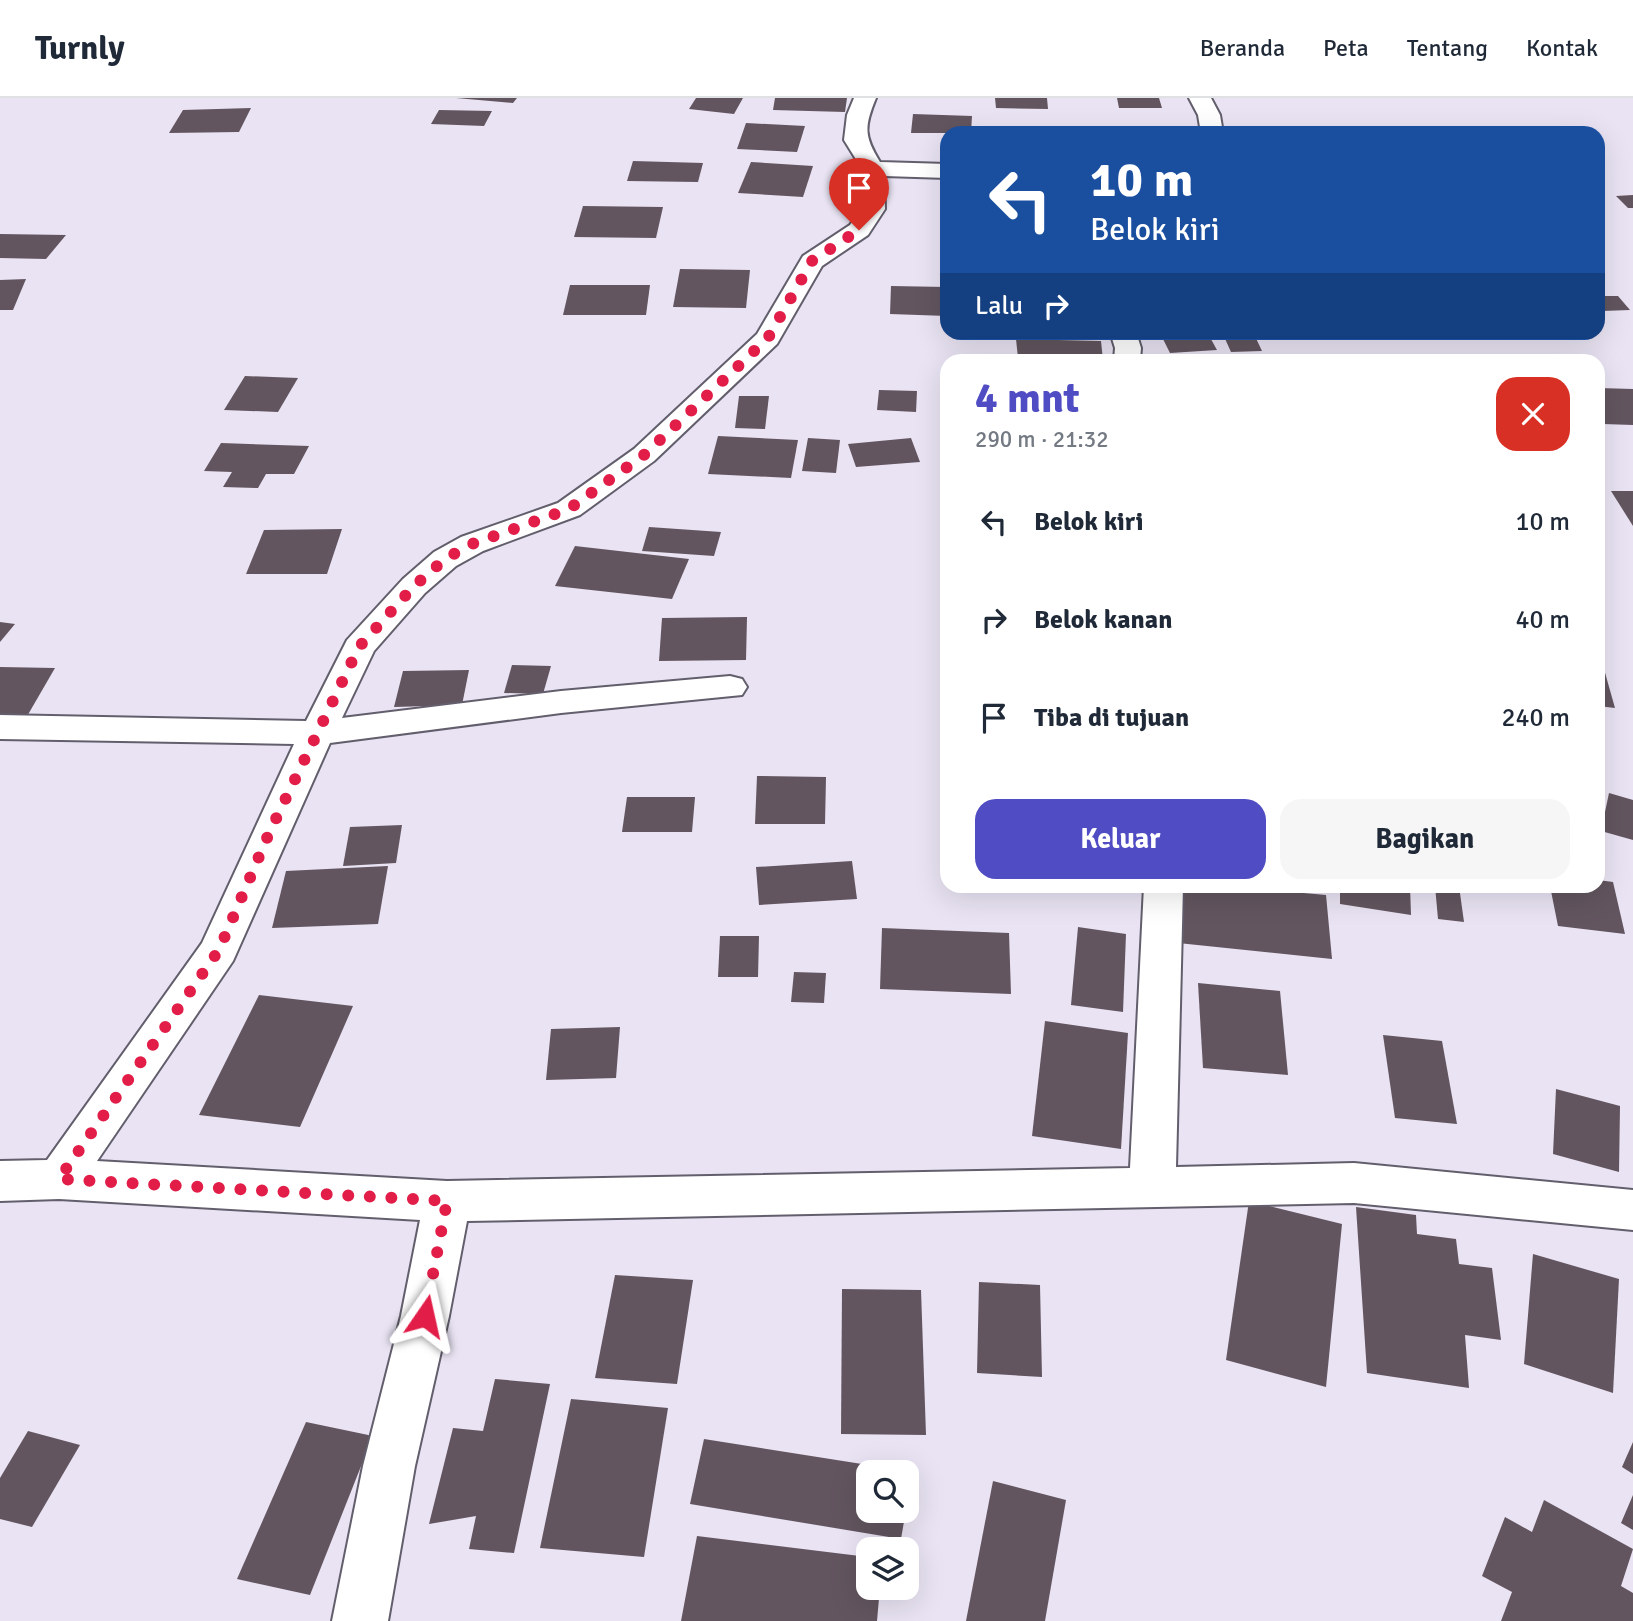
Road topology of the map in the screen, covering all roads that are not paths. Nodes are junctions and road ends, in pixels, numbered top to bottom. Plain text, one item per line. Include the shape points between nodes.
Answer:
1 (865, 98) edge
2 (1200, 98) edge
3 (1210, 126) edge
4 (873, 169) junction
5 (940, 171) edge
6 (730, 687) dead end
7 (0, 727) edge
8 (318, 733) junction
9 (1164, 893) edge
10 (59, 1179) junction
11 (0, 1181) edge
12 (1152, 1187) junction
13 (447, 1201) junction
14 (1633, 1210) edge
15 (360, 1621) edge

1 - 4 street via 855,140
2 - 3 street
4 - 5 street
4 - 8 street via 873,209 859,230 812,261 768,338 644,455 569,509 472,544 445,559 414,586 359,647
6 - 8 street via 561,702
7 - 8 street
8 - 10 street via 219,950
9 - 12 street
10 - 11 street
10 - 13 street
12 - 13 street
12 - 14 street via 1354,1183
13 - 15 street

